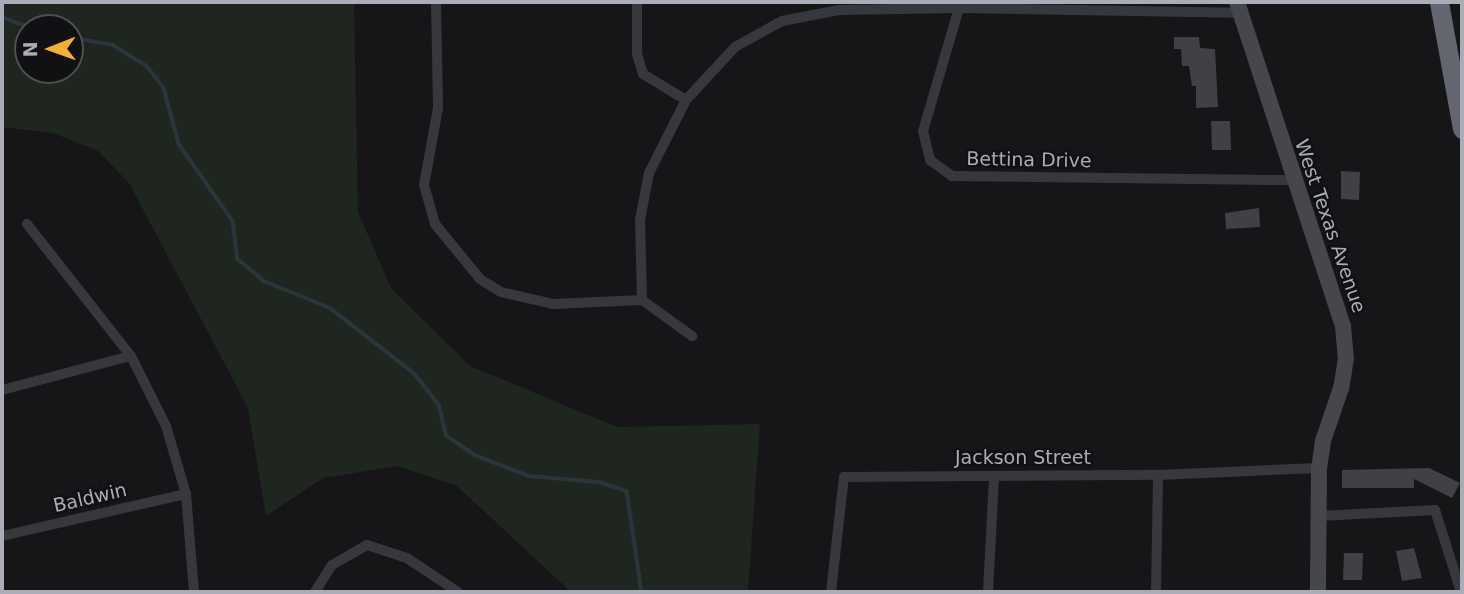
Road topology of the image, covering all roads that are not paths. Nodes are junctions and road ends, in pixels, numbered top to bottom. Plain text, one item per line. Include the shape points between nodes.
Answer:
1 (436, 2) edge
2 (637, 2) edge
3 (1439, 2) edge
4 (839, 6) edge
5 (1042, 6) edge
6 (960, 8) junction
7 (1237, 8) edge
8 (686, 100) junction
9 (1462, 129) edge
10 (1292, 180) junction
11 (27, 224) dead end
12 (642, 300) junction
13 (692, 336) dead end
14 (131, 356) junction
15 (2, 390) edge
16 (1319, 468) junction
17 (1158, 475) junction
18 (994, 476) junction
19 (186, 494) junction
20 (1319, 516) junction
21 (2, 536) edge
22 (194, 592) edge
23 (315, 592) edge
24 (458, 592) edge
25 (831, 592) edge
26 (988, 592) edge
27 (1156, 592) edge
28 (1318, 592) edge
29 (1461, 592) edge

1 - 12 street via 438,108 424,185 435,224 480,279 501,292 553,304
2 - 8 street via 637,54 643,74
3 - 9 highway
4 - 6 street
4 - 8 street via 782,21 735,47
5 - 6 street
5 - 7 street
6 - 10 street, Bettina Drive via 923,131 930,160 952,176
7 - 10 street, West Texas Avenue
8 - 12 street via 642,195
10 - 16 street, West Texas Avenue via 1333,290 1344,337 1341,388 1322,441
11 - 14 street
12 - 13 street
14 - 15 street
14 - 19 street via 166,426
16 - 17 street, Jackson Street
16 - 20 street, West Texas Avenue
17 - 18 street, Jackson Street
17 - 27 street
18 - 25 street, Jackson Street via 844,477
18 - 26 street
19 - 21 street, Baldwin
19 - 22 street
20 - 28 street, West Texas Avenue
20 - 29 street via 1435,510
23 - 24 street via 332,565 367,545 407,558

